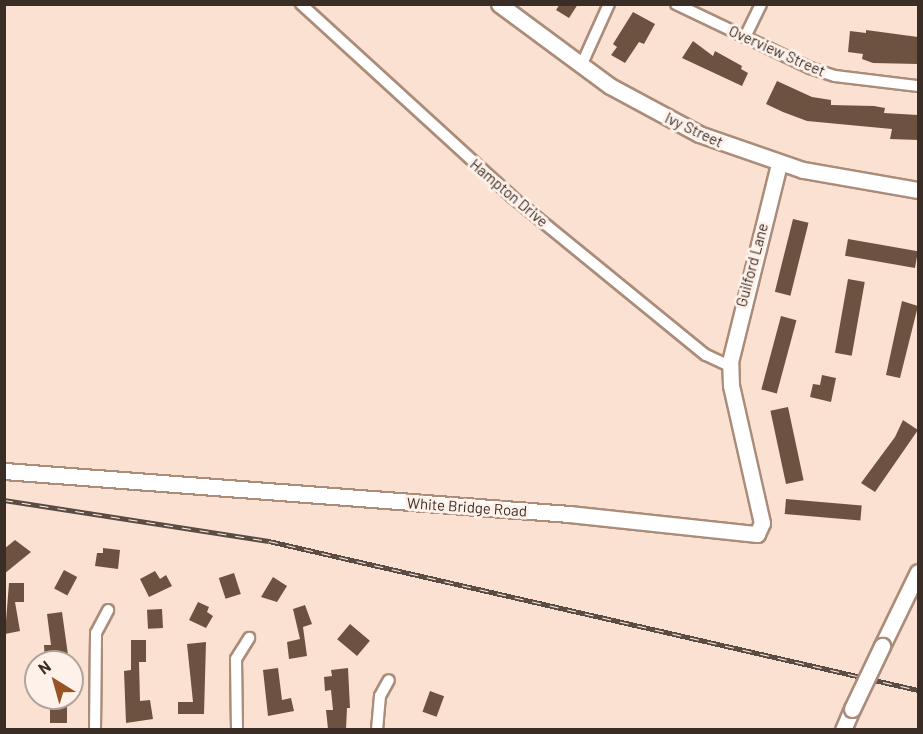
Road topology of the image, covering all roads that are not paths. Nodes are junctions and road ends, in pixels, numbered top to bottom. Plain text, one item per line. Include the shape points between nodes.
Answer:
1 (301, 4) edge
2 (499, 4) edge
3 (609, 4) edge
4 (676, 4) edge
5 (760, 4) edge
6 (745, 37) junction
7 (581, 66) junction
8 (918, 86) edge
9 (779, 164) junction
10 (918, 190) edge
11 (730, 366) junction
12 (4, 471) edge
13 (918, 573) edge
14 (108, 610) dead end
15 (249, 638) dead end
16 (389, 680) dead end
17 (95, 729) edge
18 (237, 729) edge
19 (377, 729) edge
20 (843, 729) edge

1 - 11 street, Hampton Drive via 512,197 706,355
2 - 7 street, Ivy Street
3 - 7 street
4 - 6 street, Overview Street
5 - 6 street
6 - 8 street, Overview Street via 836,76
7 - 9 street, Ivy Street via 676,123
9 - 10 street, Ivy Street via 864,183
9 - 11 street, Guilford Lane via 737,323
11 - 12 street, White Bridge Road via 762,523 759,532 752,535 580,515
13 - 20 street, bridge
14 - 17 street via 96,633
15 - 18 street via 236,659
16 - 19 street via 380,696

